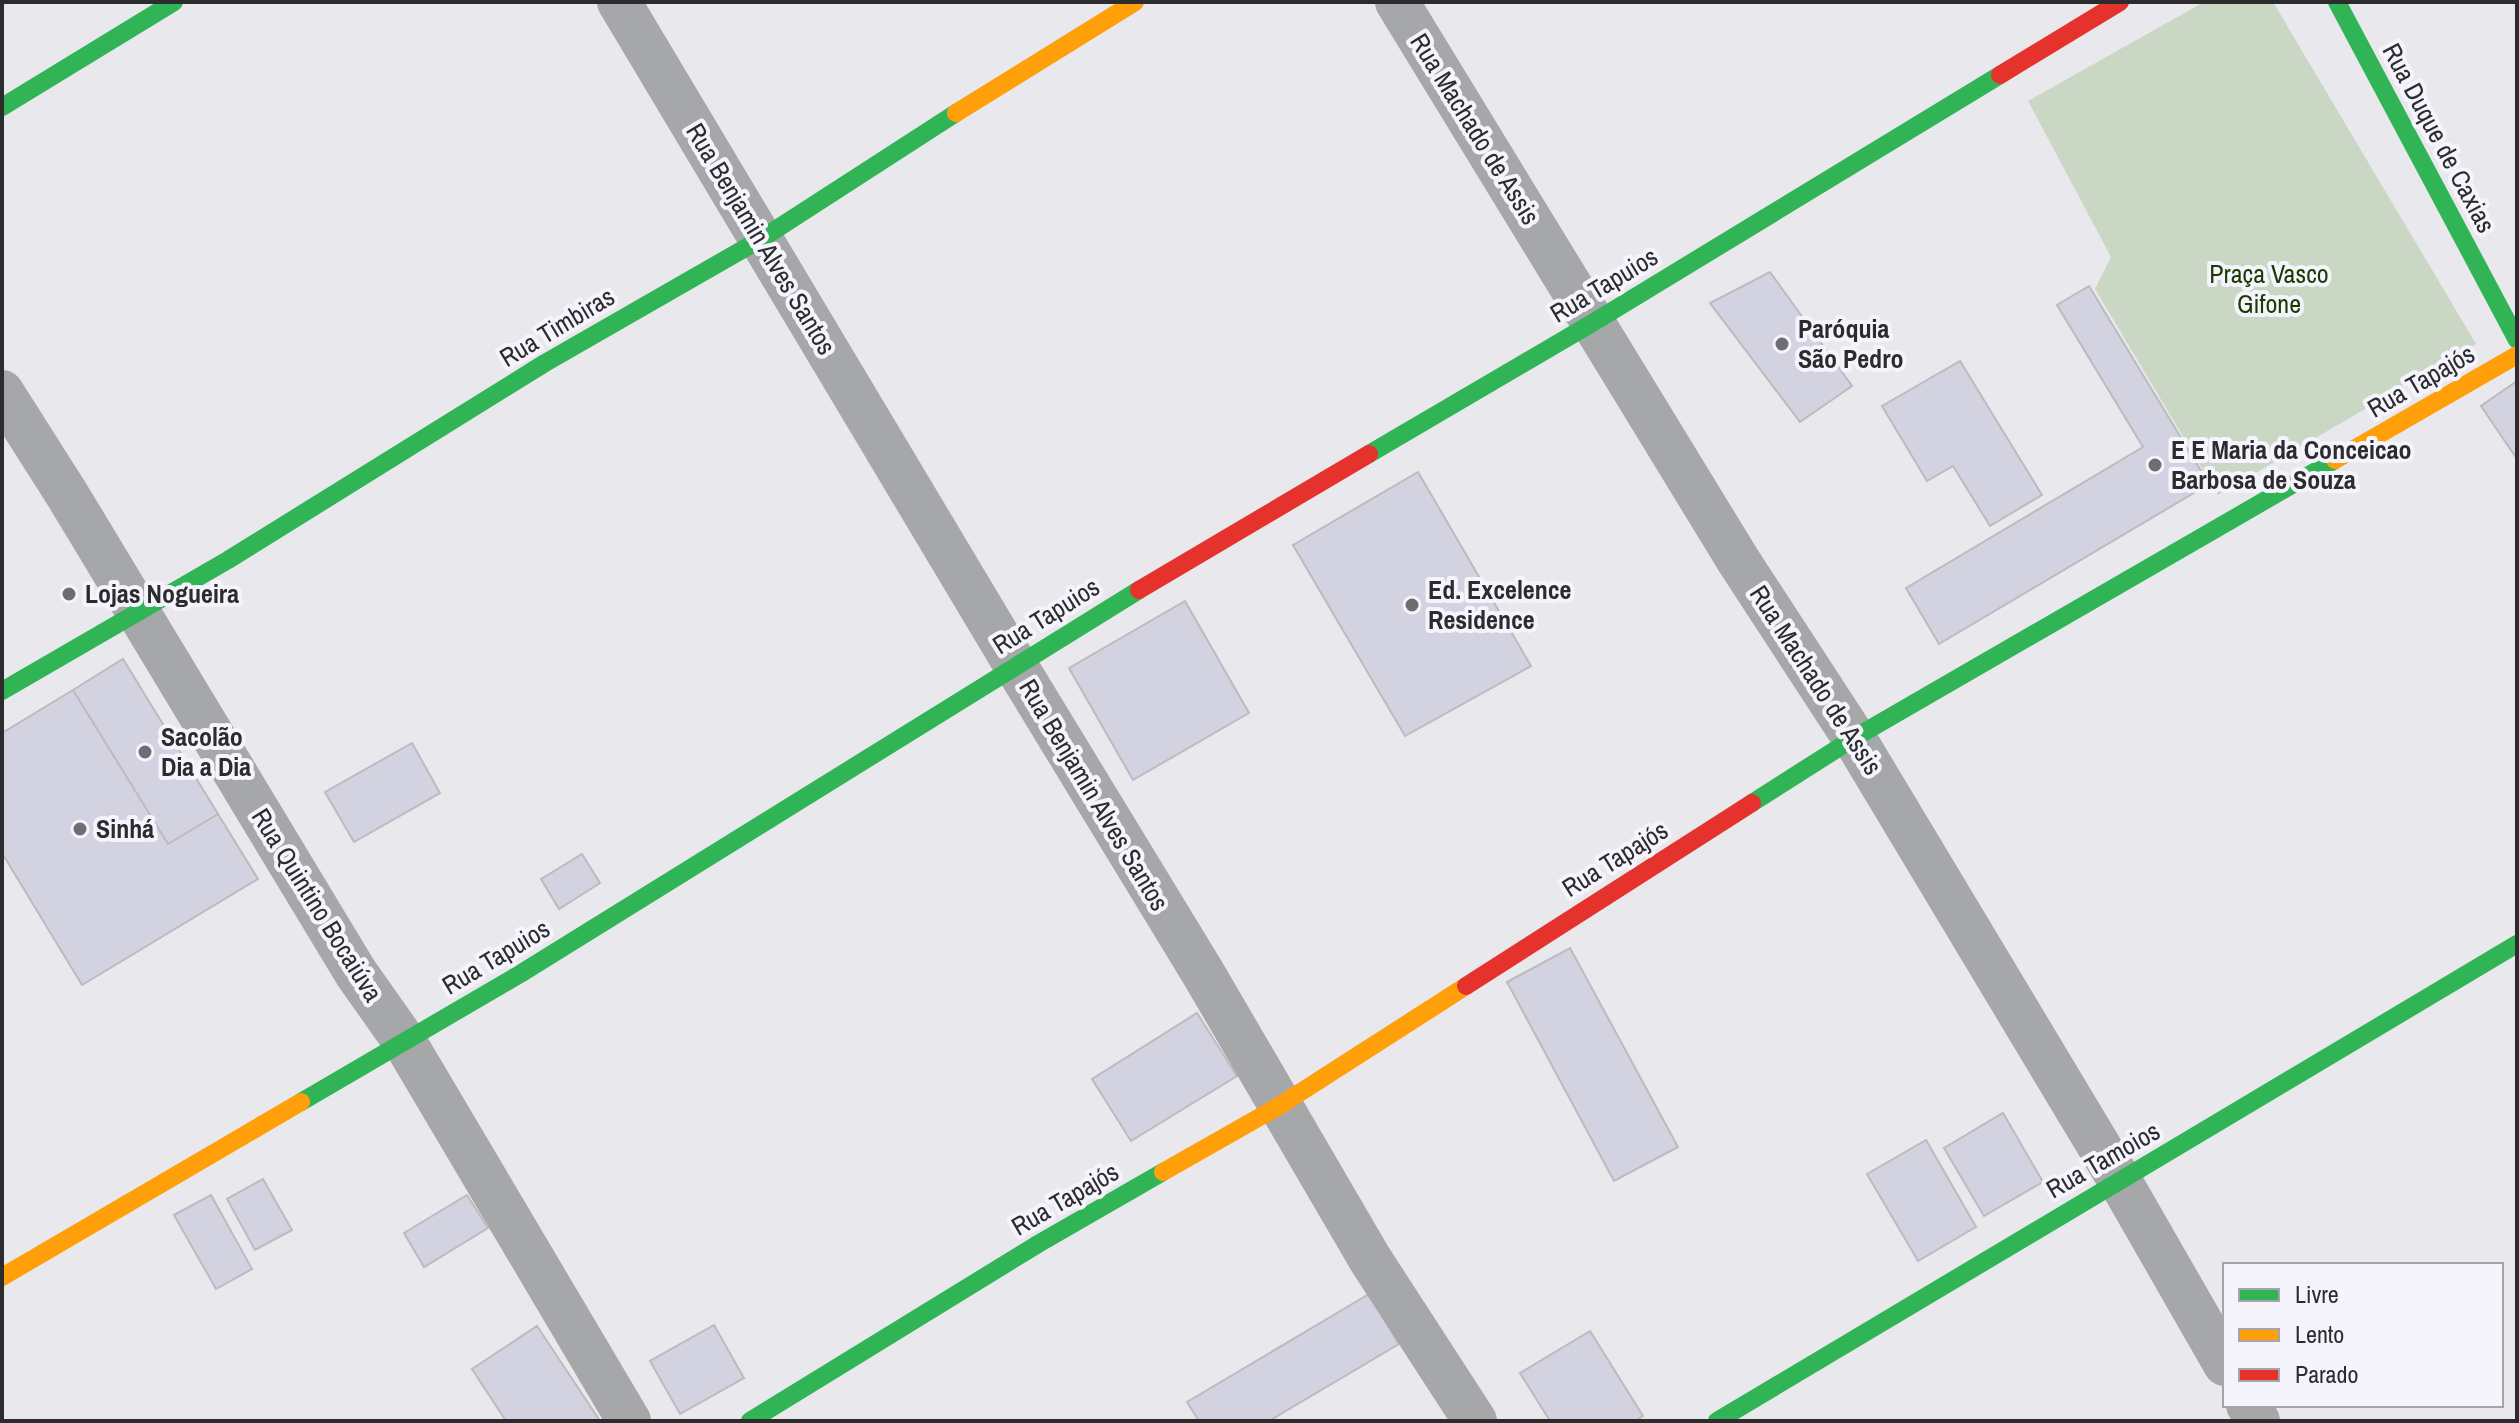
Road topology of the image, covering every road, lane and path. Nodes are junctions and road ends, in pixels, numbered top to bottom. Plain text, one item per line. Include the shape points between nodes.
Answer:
1 (174, 2) edge
2 (619, 2) edge
3 (1135, 2) edge
4 (1397, 2) edge
5 (2120, 2) edge
6 (2337, 2) edge
7 (2, 107) edge
8 (761, 239) junction
9 (1594, 322) junction
10 (2517, 340) edge
11 (2517, 355) edge
12 (2, 392) edge
13 (138, 611) junction
14 (1016, 666) junction
15 (2, 691) edge
16 (1854, 738) junction
17 (2517, 944) edge
18 (404, 1041) junction
19 (1279, 1106) junction
20 (2120, 1181) junction
21 (2, 1277) edge
22 (2223, 1361) edge
23 (629, 1421) edge
24 (750, 1421) edge
25 (1475, 1421) edge
26 (1717, 1421) edge

1 - 7 street
2 - 8 street, Rua Benjamin Alves Santos
3 - 8 street, Rua Timbiras
4 - 9 street, Rua Machado de Assis
5 - 9 street, Rua Tapuios
6 - 10 street, Rua Duque de Caxias
8 - 13 street, Rua Timbiras via 545,363
8 - 14 street, Rua Benjamin Alves Santos
9 - 14 street, Rua Tapuios
9 - 16 street, Rua Machado de Assis via 1738,560
11 - 16 street, Rua Tapajós
12 - 13 street, Rua Quintino Bocaiúva
13 - 15 street, Rua Timbiras
13 - 18 street, Rua Quintino Bocaiúva via 356,973
14 - 18 street, Rua Tapuios
14 - 19 street, Rua Benjamin Alves Santos
16 - 19 street, Rua Tapajós
16 - 20 street, Rua Machado de Assis
17 - 20 street, Rua Tamoios
18 - 21 street, Rua Tapuios
18 - 23 street, Rua Quintino Bocaiúva
19 - 24 street, Rua Tapajós via 1038,1244
19 - 25 street, Rua Benjamin Alves Santos
20 - 22 street, Rua Machado de Assis
20 - 26 street, Rua Tamoios

